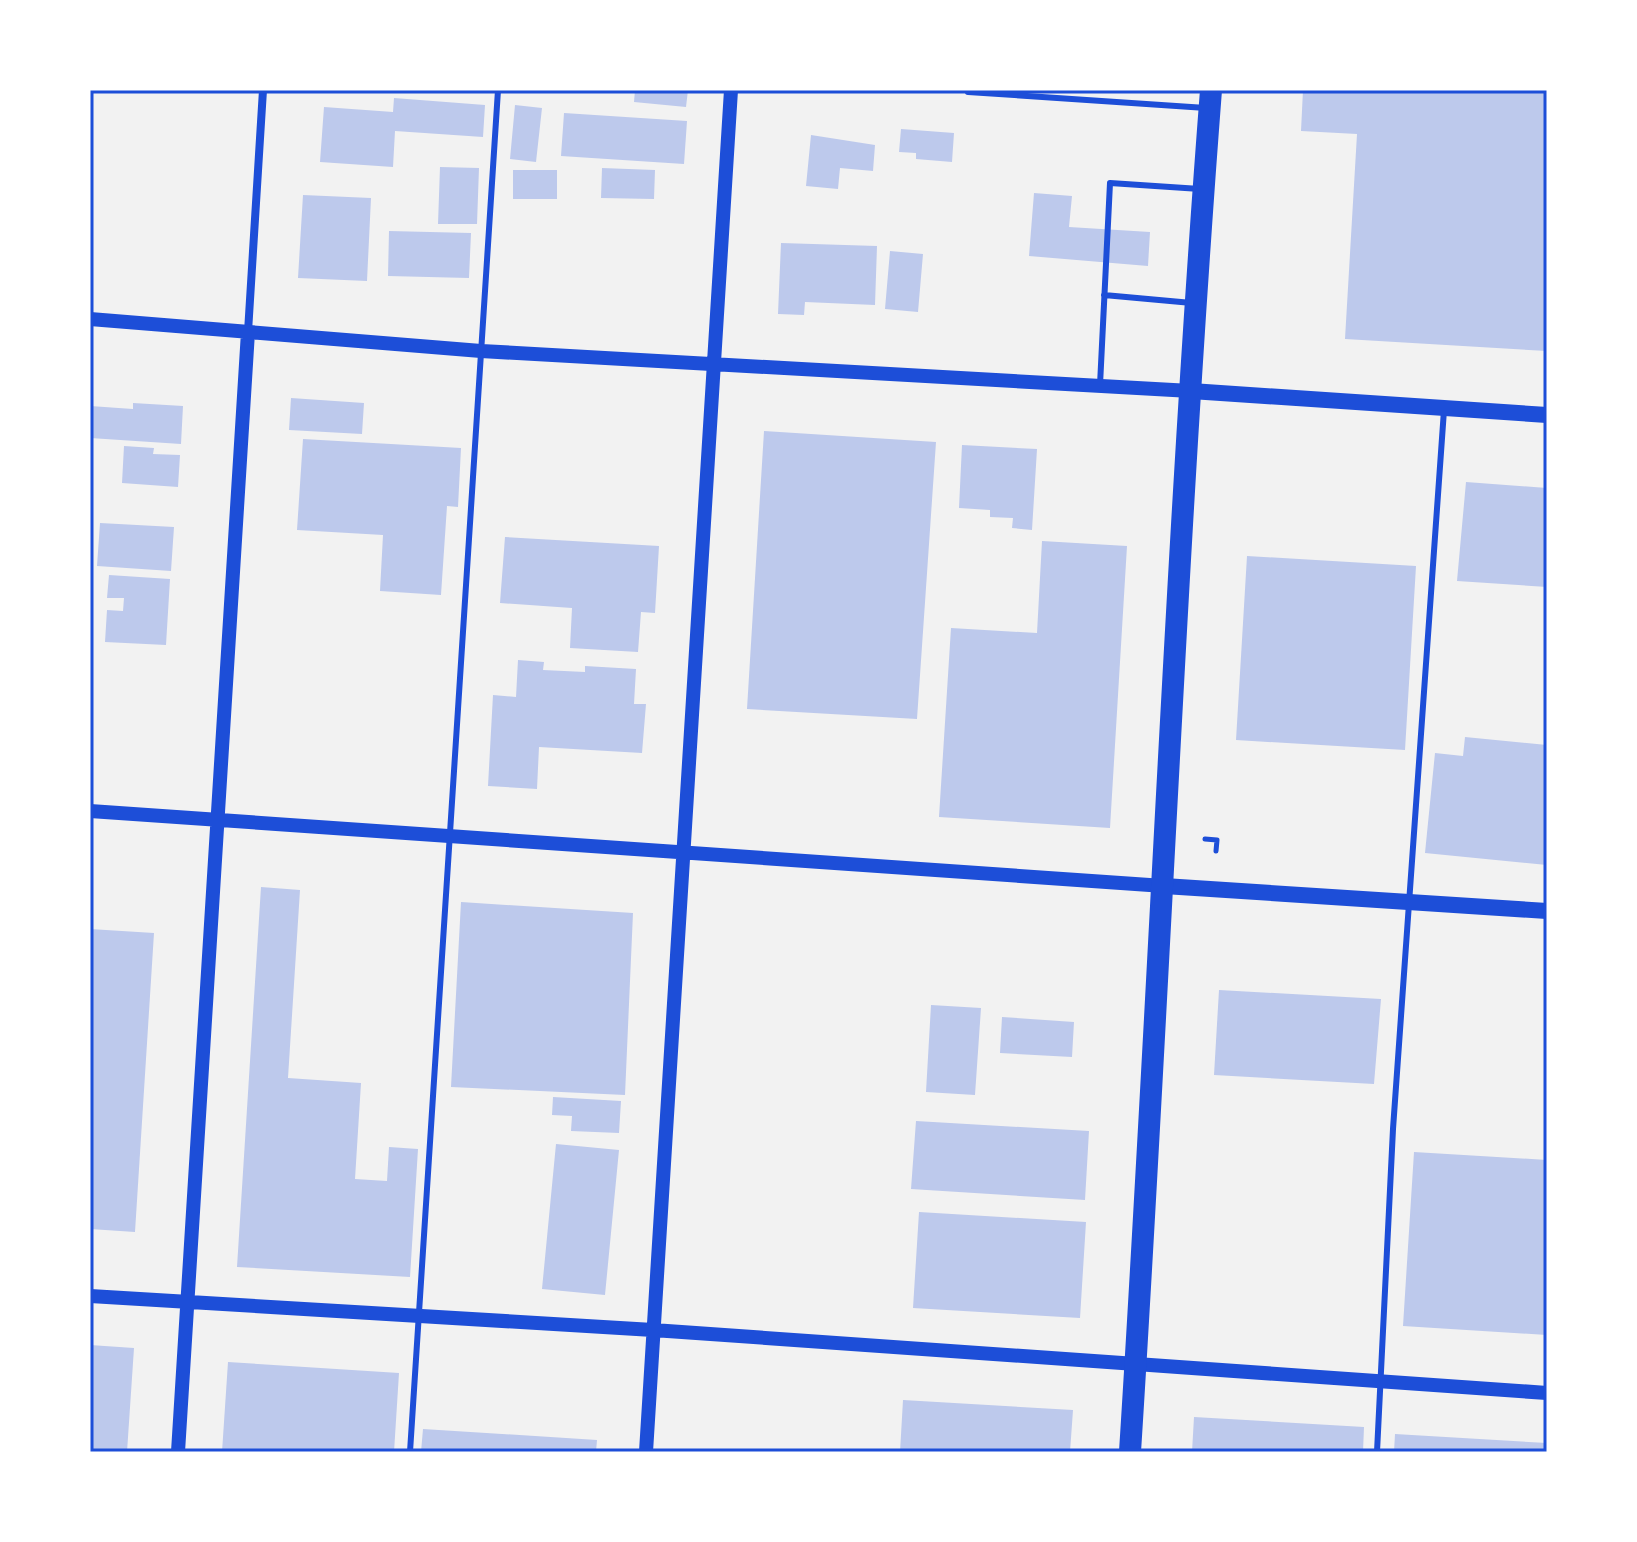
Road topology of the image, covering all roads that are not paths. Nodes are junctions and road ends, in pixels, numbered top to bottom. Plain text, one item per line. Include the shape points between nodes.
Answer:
1 (263, 90) edge
2 (498, 90) edge
3 (731, 90) edge
4 (968, 92) dead end
5 (1210, 99) edge
6 (1204, 189) junction
7 (1104, 295) junction
8 (1197, 303) junction
9 (90, 319) edge
10 (248, 332) junction
11 (481, 351) junction
12 (714, 363) junction
13 (1100, 386) junction
14 (1191, 391) junction
15 (1444, 408) junction
16 (1547, 415) edge
17 (90, 811) edge
18 (218, 820) junction
19 (448, 835) junction
20 (683, 853) junction
21 (1164, 886) junction
22 (1410, 902) junction
23 (1547, 911) edge
24 (90, 1296) edge
25 (188, 1302) junction
26 (418, 1317) junction
27 (653, 1330) junction
28 (1136, 1364) junction
29 (1381, 1382) junction
30 (1547, 1393) edge
31 (178, 1452) edge
32 (410, 1452) edge
33 (646, 1452) edge
34 (1130, 1452) edge
35 (1377, 1452) edge

1 - 10 street
2 - 11 lane
3 - 12 street
4 - 5 lane
5 - 6 highway
6 - 7 lane via 1110,183
6 - 8 highway
7 - 8 lane
7 - 13 lane
8 - 14 highway
9 - 10 street
10 - 11 street
10 - 18 street
11 - 12 street
11 - 19 lane
12 - 13 street
12 - 20 street
13 - 14 street
14 - 15 main road
14 - 21 highway
15 - 16 main road
15 - 22 lane
17 - 18 street
18 - 19 street
18 - 25 street
19 - 20 street
19 - 26 lane
20 - 21 street
20 - 27 street
21 - 22 main road
21 - 28 highway
22 - 23 main road
22 - 29 lane
24 - 25 street
25 - 26 street
25 - 31 street
26 - 27 street
26 - 32 lane
27 - 28 street
27 - 33 street
28 - 29 street
28 - 34 highway
29 - 30 street
29 - 35 lane

